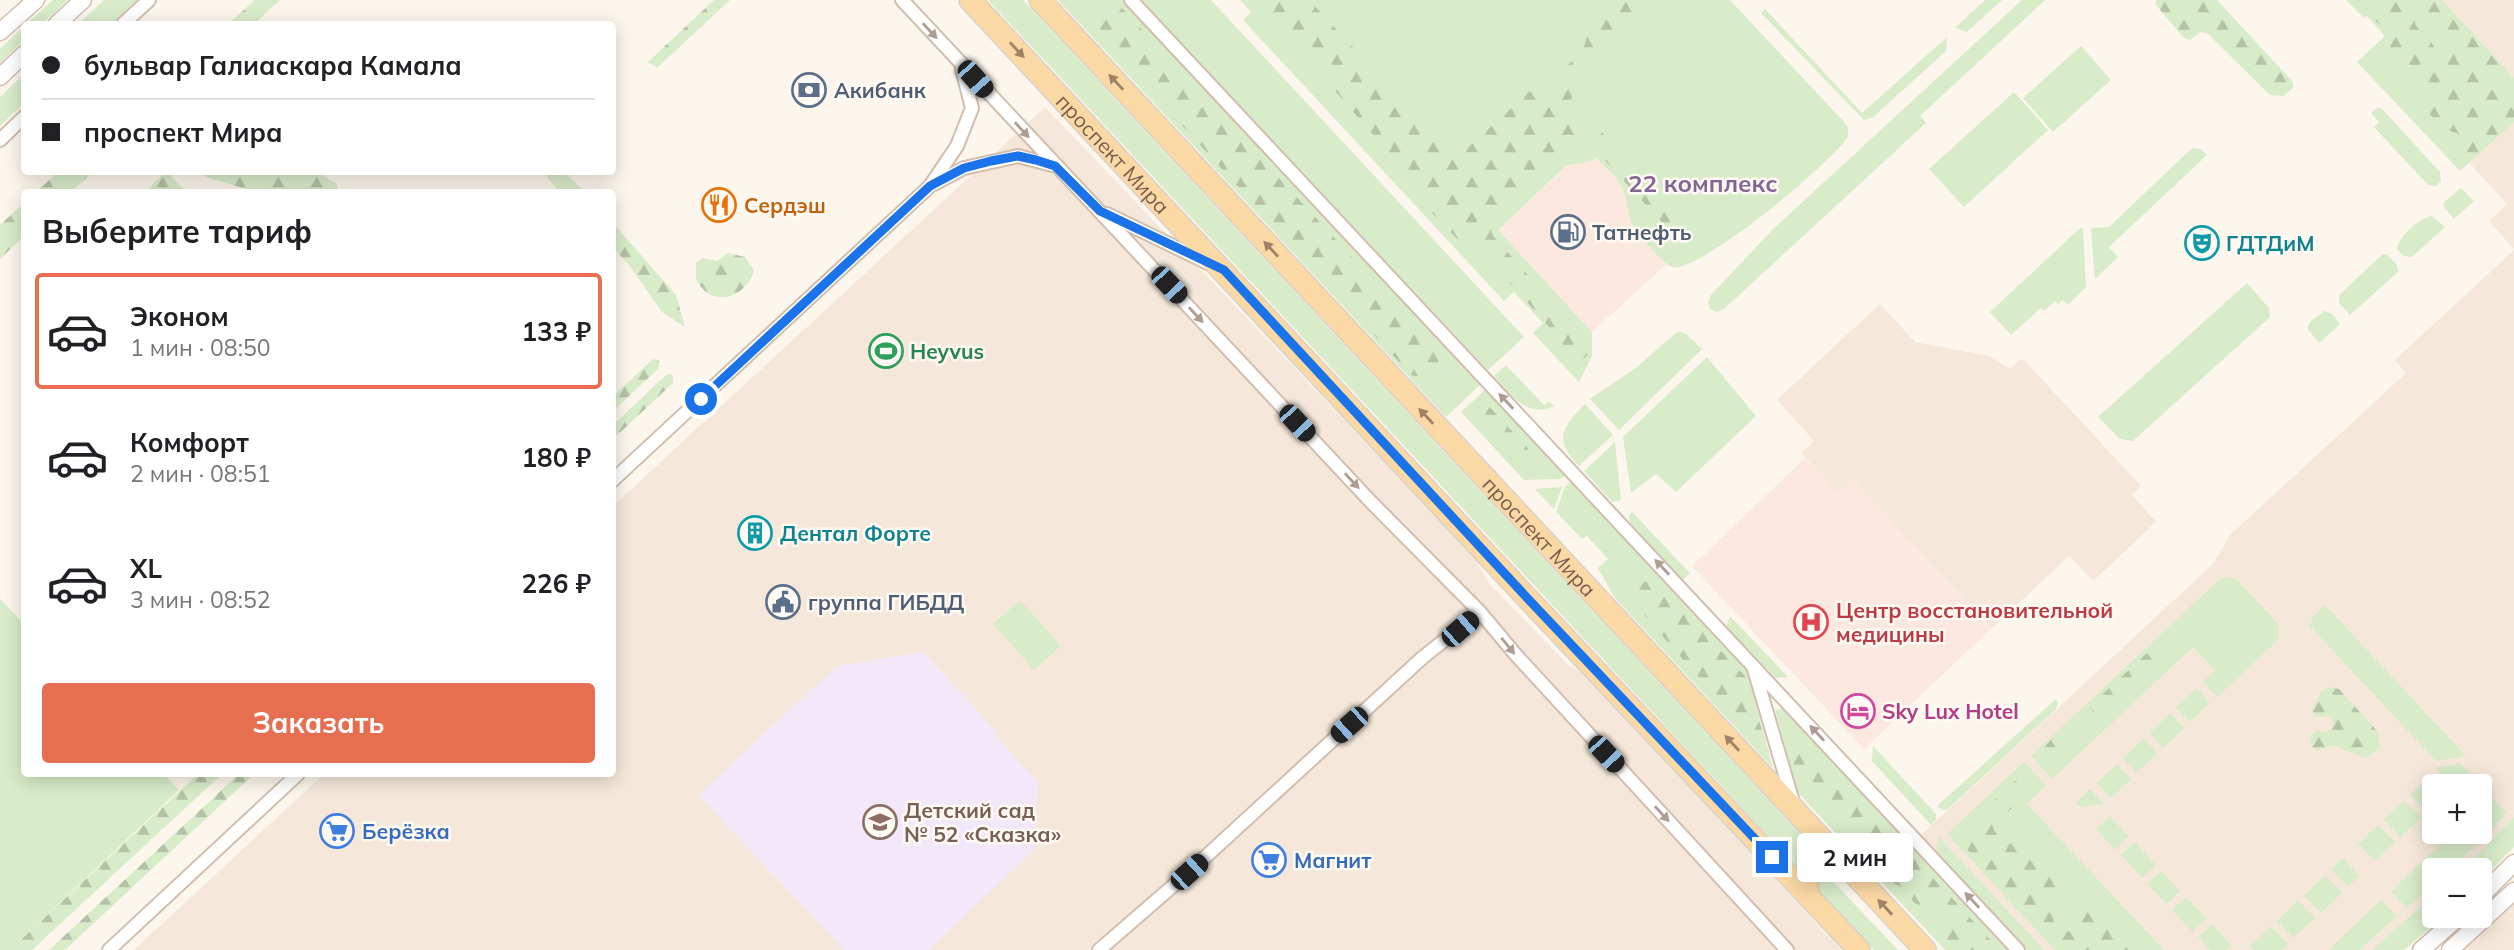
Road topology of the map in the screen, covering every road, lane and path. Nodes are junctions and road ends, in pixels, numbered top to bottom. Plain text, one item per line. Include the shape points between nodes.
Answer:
1 (36, 0) edge
2 (83, 0) edge
3 (149, 0) edge
4 (902, 0) edge
5 (971, 0) edge
6 (1040, 0) edge
7 (1131, 0) edge
8 (60, 21) edge
9 (126, 21) edge
10 (0, 32) edge
11 (21, 57) edge
12 (960, 62) junction
13 (0, 77) edge
14 (21, 120) edge
15 (0, 140) edge
16 (1055, 166) junction
17 (930, 186) junction
18 (1100, 211) junction
19 (1224, 270) junction
20 (616, 477) edge
21 (1480, 612) junction
22 (1753, 664) junction
23 (295, 777) edge
24 (1795, 810) junction
25 (2514, 863) edge
26 (1845, 864) junction
27 (2492, 885) edge
28 (2514, 891) edge
29 (1809, 896) junction
30 (2446, 928) edge
31 (108, 950) edge
32 (1099, 950) edge
33 (1787, 950) edge
34 (1859, 950) edge
35 (1925, 950) edge
36 (2018, 950) edge
37 (2421, 950) edge
38 (2449, 950) edge

1 - 10 street
2 - 8 street
3 - 9 street
4 -> 12 street
5 -> 19 main road, проспект Мира
24 -> 6 main road, проспект Мира
22 -> 7 street
11 - 13 street
12 -> 16 street
12 - 17 street via 972,108 957,146
14 - 15 street
16 - 17 street via 1018,156 964,168
16 - 18 street
17 - 20 street
18 - 19 street
18 -> 21 street
19 - 29 main road, проспект Мира
21 - 32 street via 1422,658
21 -> 33 street
22 - 24 street
36 -> 22 street
23 - 31 street
24 - 26 main road, проспект Мира
25 - 27 street
26 - 29 main road via 1831,860 1813,866 1806,883
35 -> 26 main road, проспект Мира
28 - 38 street
29 - 34 main road, проспект Мира
30 - 37 street

